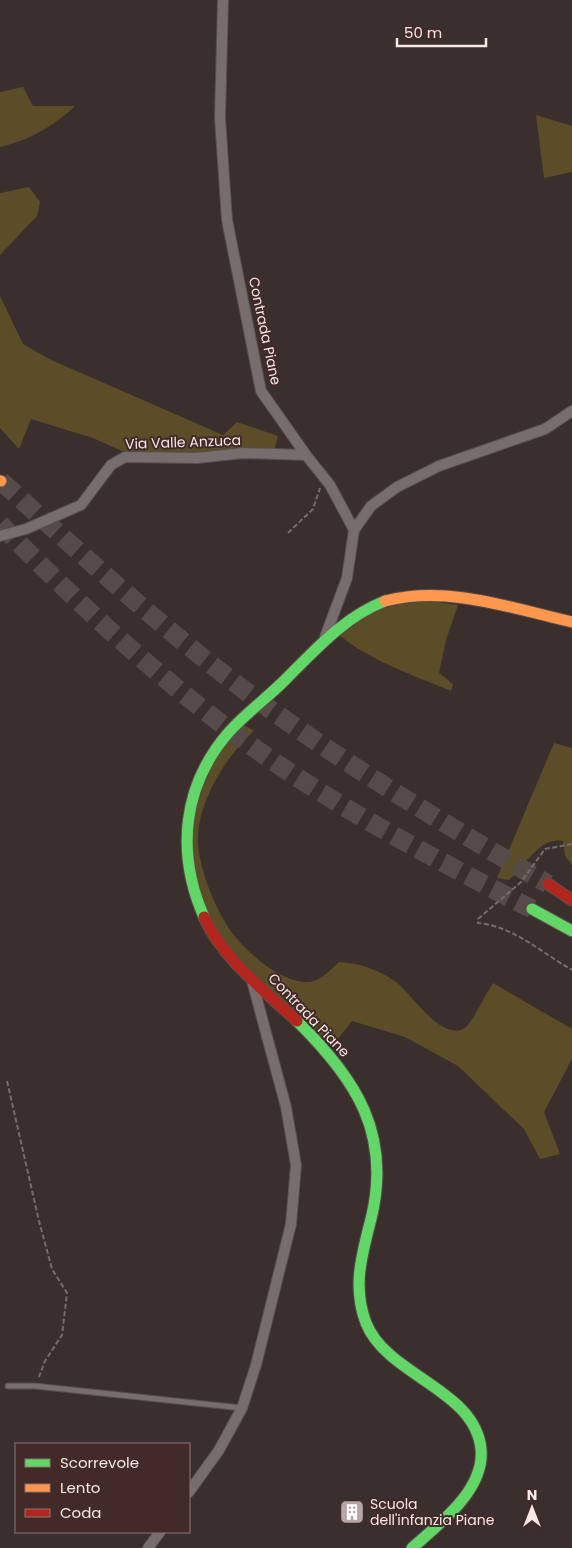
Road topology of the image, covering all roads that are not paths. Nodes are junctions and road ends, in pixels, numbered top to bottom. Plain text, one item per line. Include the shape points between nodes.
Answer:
1 (223, 0) edge
2 (572, 411) edge
3 (306, 455) junction
4 (354, 530) junction
5 (0, 536) edge
6 (572, 622) edge
7 (325, 638) junction
8 (548, 884) tunnel mouth
9 (572, 900) edge
10 (532, 909) tunnel mouth
11 (572, 931) edge
12 (251, 978) junction
13 (8, 1386) dead end
14 (242, 1408) junction
15 (190, 1491) edge
16 (159, 1533) edge
17 (148, 1548) edge
18 (412, 1548) edge

1 - 3 street, Contrada Piane via 220,118 227,220 261,391
2 - 4 street via 545,428 439,466 397,487 371,506
3 - 4 street, Contrada Piane via 327,481
3 - 5 street, Via Valle Anzuca via 244,453 197,458 125,457 111,466 81,505 26,529
4 - 7 street, Contrada Piane via 347,578
6 - 7 main road, Contrada Piane via 448,595 416,594 372,605 349,618
7 - 12 main road, Contrada Piane via 221,742 204,768 188,816 189,872 197,901 209,927
8 - 9 main road
10 - 11 main road
12 - 14 street via 286,1108 296,1165 291,1224
12 - 18 main road, Contrada Piane via 323,1047 358,1095 368,1120 375,1146 378,1187 358,1269 362,1307 368,1326 390,1354 461,1408 475,1427 481,1446 477,1480 450,1514
13 - 14 lane via 35,1386
14 - 15 street via 219,1450
16 - 17 street

